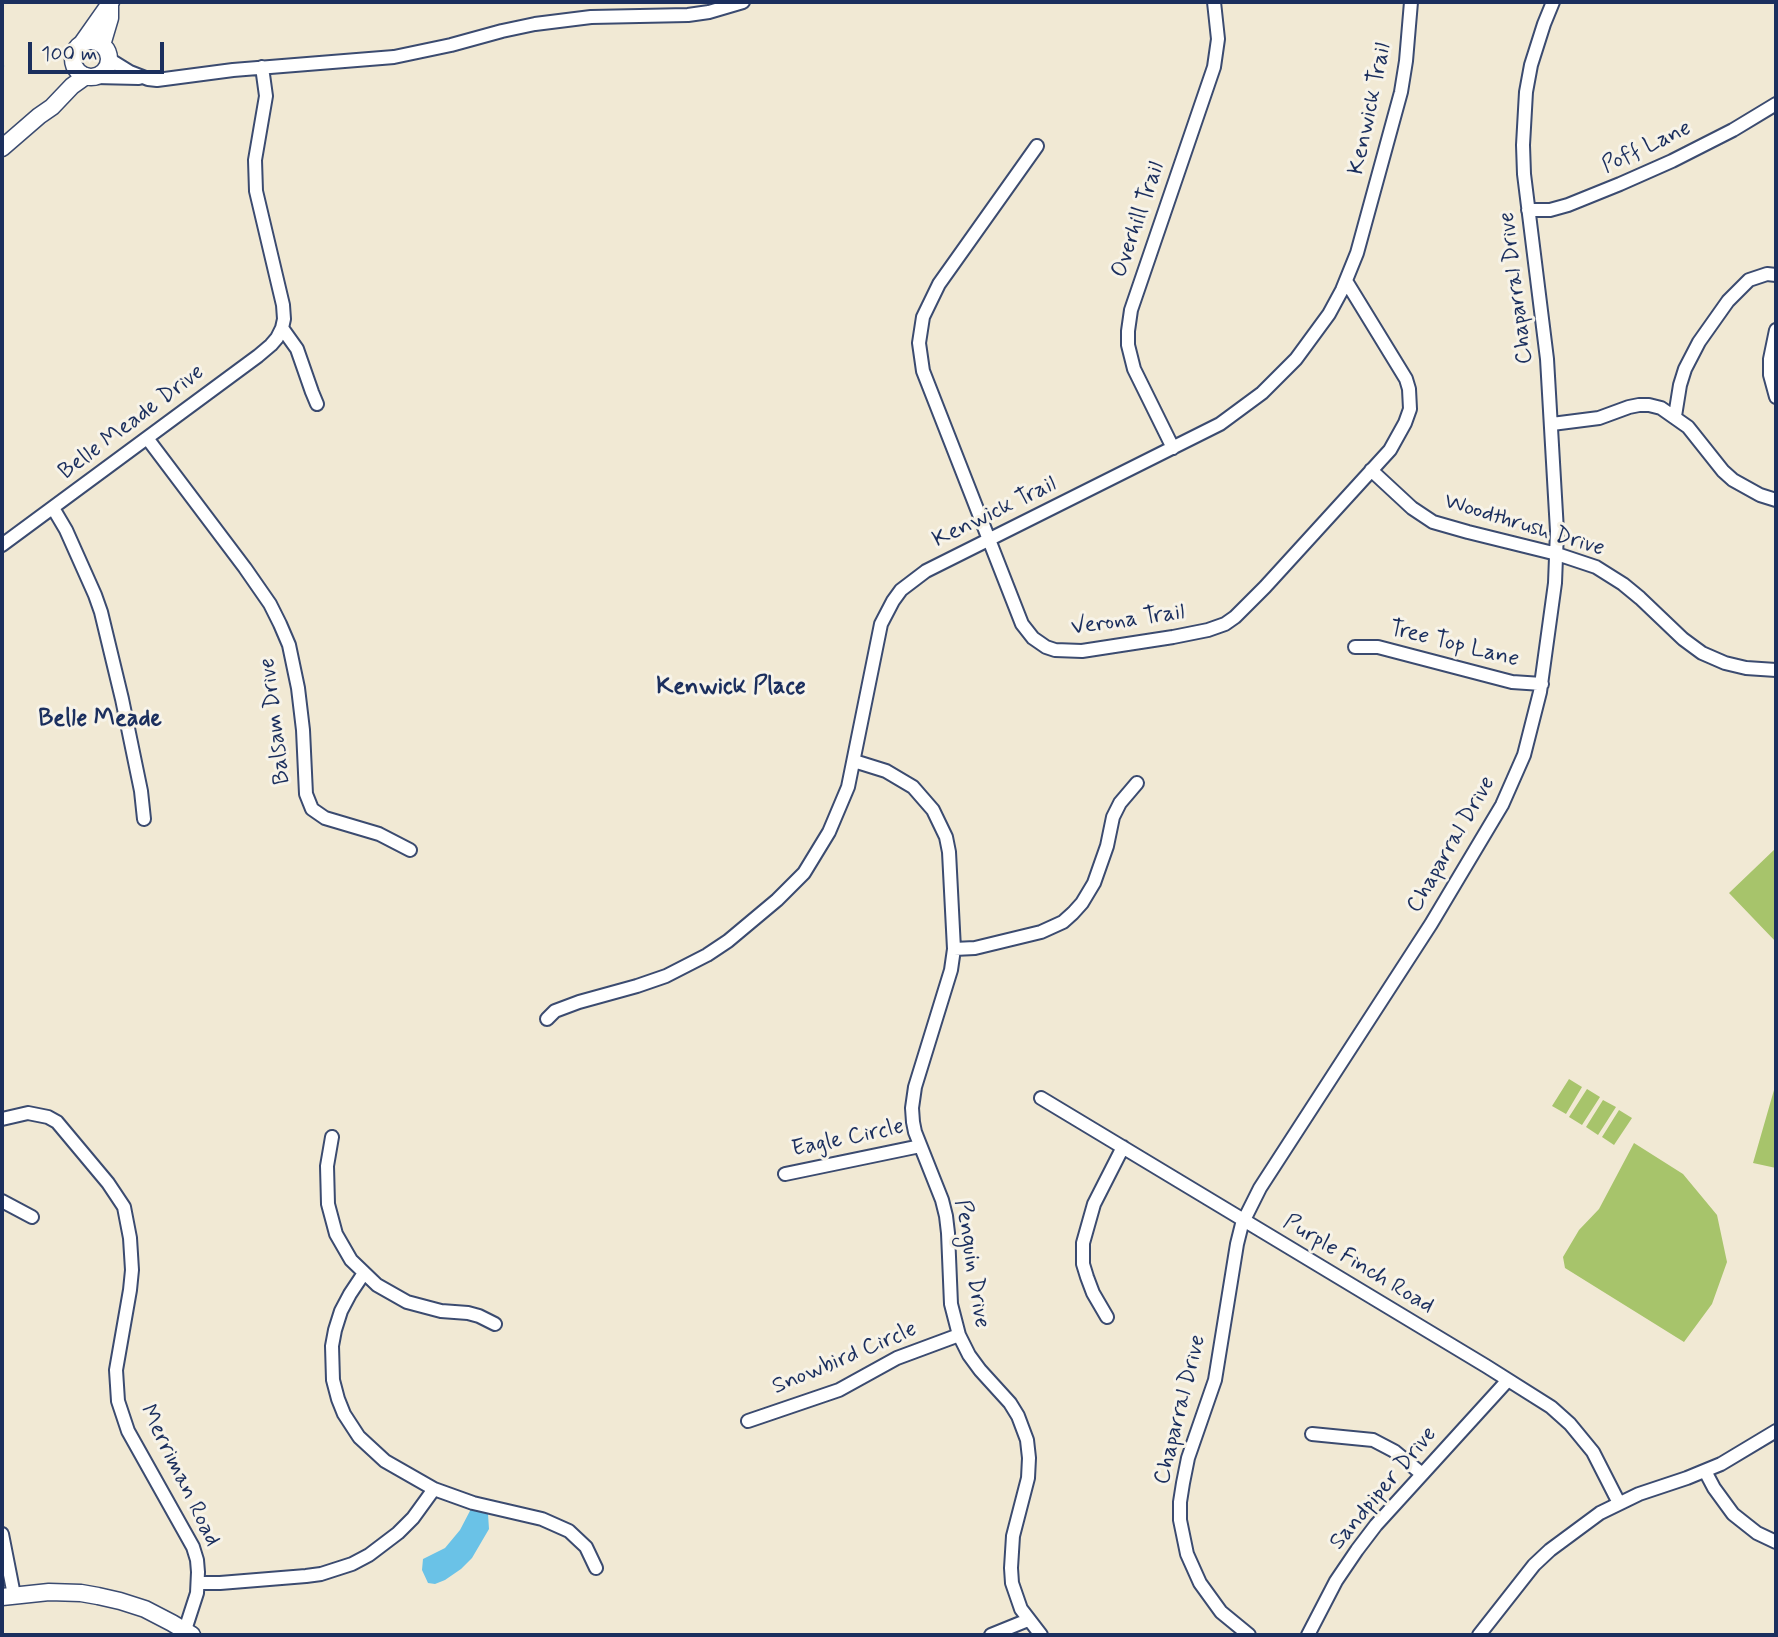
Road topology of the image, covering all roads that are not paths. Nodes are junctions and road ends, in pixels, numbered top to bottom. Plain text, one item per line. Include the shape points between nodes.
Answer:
1 (743, 2) edge
2 (1214, 2) edge
3 (1411, 2) edge
4 (1553, 2) edge
5 (111, 3) edge
6 (80, 46) junction
7 (106, 52) junction
8 (74, 62) junction
9 (262, 68) junction
10 (90, 77) junction
11 (147, 78) junction
12 (1776, 104) edge
13 (39, 116) junction
14 (1037, 146) dead end
15 (2, 148) edge
16 (1528, 210) junction
17 (1776, 275) edge
18 (1346, 281) junction
19 (282, 328) junction
20 (1776, 330) edge
21 (1776, 397) edge
22 (317, 404) dead end
23 (1675, 416) junction
24 (1552, 424) junction
25 (147, 438) junction
26 (1173, 448) junction
27 (1371, 470) junction
28 (1776, 499) edge
29 (53, 508) junction
30 (989, 540) junction
31 (2, 545) edge
32 (1557, 554) junction
33 (1355, 647) dead end
34 (1776, 670) edge
35 (1542, 684) junction
36 (854, 761) junction
37 (1136, 783) dead end
38 (145, 819) dead end
39 (410, 850) dead end
40 (954, 949) junction
41 (547, 1019) dead end
42 (1041, 1098) dead end
43 (2, 1119) edge
44 (332, 1137) dead end
45 (920, 1146) junction
46 (1123, 1147) junction
47 (785, 1174) dead end
48 (2, 1201) edge
49 (32, 1217) dead end
50 (1244, 1220) junction
51 (364, 1273) junction
52 (1107, 1317) dead end
53 (495, 1324) dead end
54 (959, 1335) junction
55 (1508, 1380) junction
56 (748, 1421) dead end
57 (1776, 1431) edge
58 (1312, 1434) dead end
59 (1705, 1471) junction
60 (1422, 1474) junction
61 (434, 1489) junction
62 (1619, 1503) junction
63 (2, 1534) edge
64 (1776, 1542) edge
65 (596, 1568) dead end
66 (198, 1583) junction
67 (8, 1596) edge
68 (1028, 1620) junction
69 (189, 1633) edge
70 (991, 1635) edge
71 (1041, 1635) edge
72 (1249, 1635) edge
73 (1308, 1635) edge
74 (1479, 1635) edge

1 - 9 street via 688,15 535,24 394,57
2 - 26 street, Overhill Trail via 1219,39 1214,68 1131,310 1128,331 1134,369
3 - 18 street, Kenwick Trail via 1401,92 1366,225
4 - 16 street, Chaparral Drive via 1526,92 1523,145
5 - 6 main road
5 - 7 main road
6 - 7 main road via 91,41
6 - 8 main road
7 - 10 main road via 107,68
7 - 11 street via 130,72
8 - 10 main road via 78,71
8 - 13 main road
9 - 11 street
9 - 19 street via 266,96 254,177 283,306
10 - 11 street
10 - 13 main road via 72,86
12 - 16 street, Poff Lane via 1631,179 1568,205
13 - 15 main road
14 - 30 street, Verona Trail via 939,284 920,328 923,371
16 - 24 street, Chaparral Drive
17 - 23 street via 1749,280 1728,301 1685,369
18 - 26 street, Kenwick Trail via 1314,337 1282,375 1242,410
18 - 27 street, Verona Trail via 1409,389 1405,423 1390,450
19 - 22 street via 297,349
19 - 25 street, Belle Meade Drive via 258,356
20 - 21 street via 1770,375
23 - 24 street via 1661,408 1639,405 1600,418
23 - 28 street via 1733,480
24 - 32 street, Chaparral Drive
25 - 29 street, Belle Meade Drive
25 - 39 street, Balsam Drive via 245,568 281,624 298,688 306,794 312,809
26 - 30 street, Kenwick Trail
27 - 30 street, Verona Trail via 1235,617 1216,628 1173,637 1082,650 1045,647 1022,624
27 - 32 street, Woodthrush Drive via 1433,522
29 - 31 street, Belle Meade Drive
29 - 38 street via 101,612
30 - 36 street, Kenwick Trail via 926,571 892,601 881,624
32 - 34 street, Woodthrush Drive via 1595,567 1623,584 1702,653 1728,664
32 - 35 street, Chaparral Drive
33 - 35 street, Tree Top Lane via 1378,647 1512,682
35 - 50 street, Chaparral Drive via 1524,755 1502,805
36 - 40 street, Penguin Drive via 906,783 924,798 940,823 949,852
36 - 41 street, Kenwick Trail via 824,842 804,873 777,900 685,967 555,1011
37 - 40 street via 1113,817 1094,883 1073,913 1041,932
40 - 45 street, Penguin Drive via 913,1095 913,1122
42 - 46 street, Purple Finch Road
43 - 66 street, Merriman Road via 28,1113 57,1122 124,1207 132,1270 116,1370 117,1401 128,1431 193,1547
44 - 51 street via 326,1185 331,1220 343,1247
45 - 47 street, Eagle Circle
45 - 54 street, Penguin Drive via 946,1216 951,1304
46 - 50 street, Purple Finch Road
46 - 52 street via 1094,1203 1083,1243 1087,1277
48 - 49 street
50 - 55 street, Purple Finch Road
50 - 72 street, Chaparral Drive via 1215,1380 1188,1458 1180,1520 1187,1554 1200,1583 1221,1612
51 - 53 street via 407,1302 468,1313
51 - 61 street via 335,1329 332,1363 338,1399 369,1448
54 - 56 street, Snowbird Circle via 897,1358 839,1390
54 - 68 street, Penguin Drive via 980,1370 1014,1409 1027,1440 1028,1478 1013,1536 1011,1568 1016,1596
55 - 60 street, Sandpiper Drive
55 - 62 street, Purple Finch Road via 1577,1430 1594,1452
57 - 59 street
58 - 60 street via 1373,1440
59 - 62 street
59 - 64 street via 1732,1514
60 - 73 street, Sandpiper Drive via 1357,1550
61 - 65 street via 554,1523 579,1539
61 - 66 street via 398,1533 352,1564 306,1576
62 - 74 street via 1550,1549
63 - 67 street
66 - 69 street, Merriman Road
67 - 69 main road via 49,1592 98,1595 145,1609
68 - 70 street
68 - 71 street, Penguin Drive

